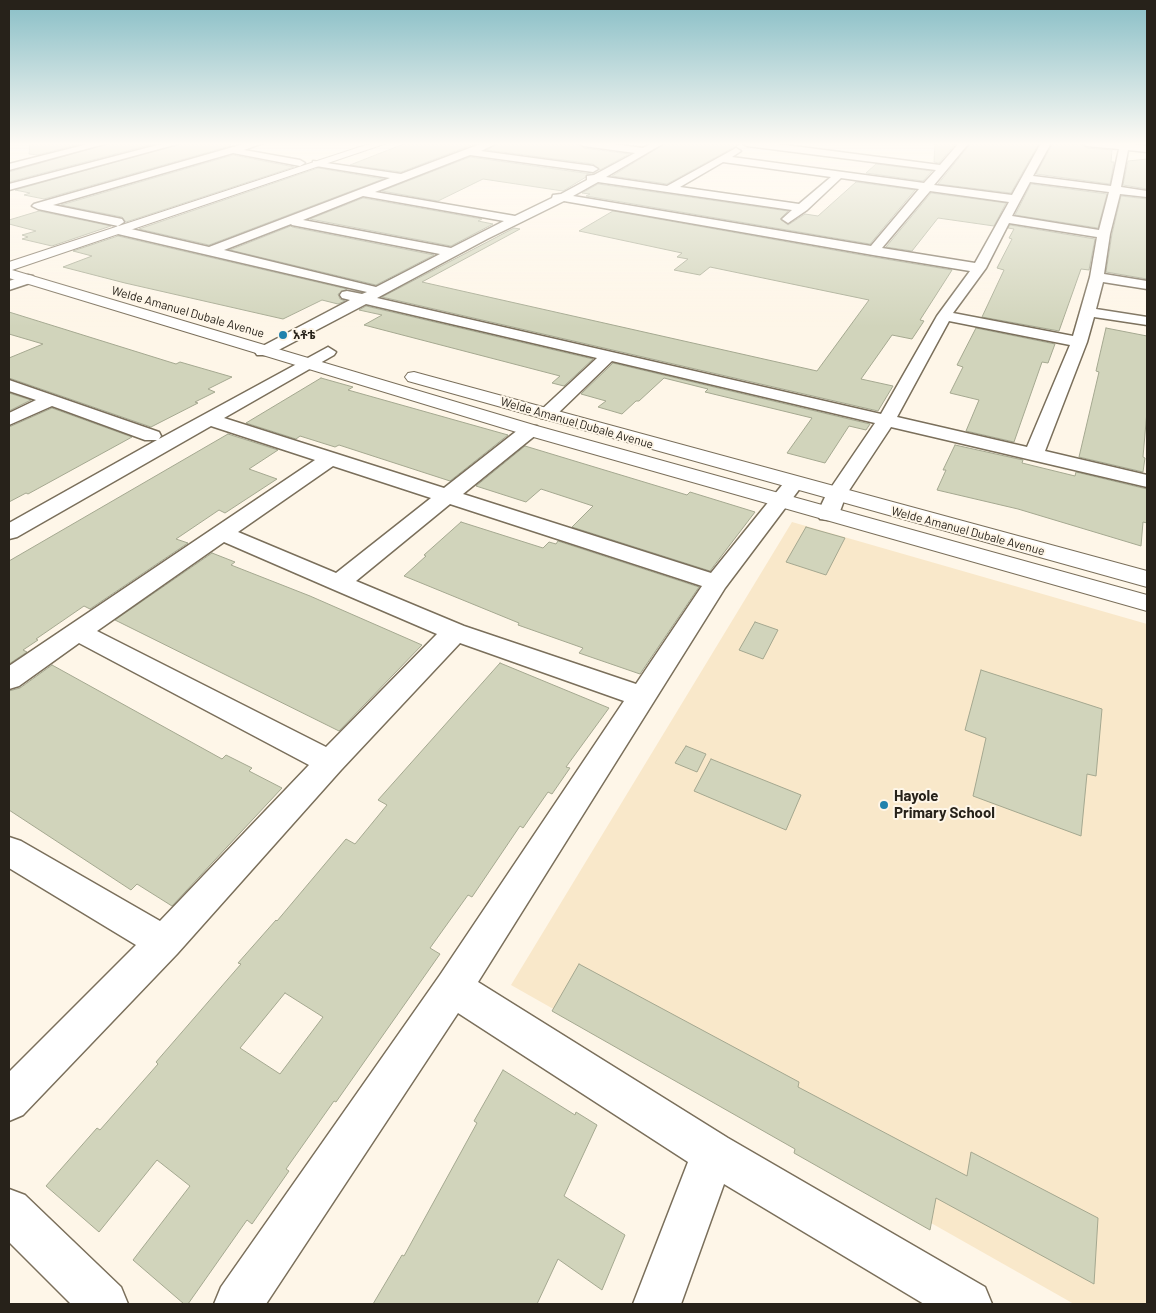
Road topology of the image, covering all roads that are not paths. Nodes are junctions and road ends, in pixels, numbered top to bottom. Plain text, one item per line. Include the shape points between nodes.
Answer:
1 (30, 204) edge
2 (44, 204) edge
3 (180, 204) edge
4 (186, 204) edge
5 (334, 204) edge
6 (426, 204) edge
7 (525, 204) edge
8 (549, 204) edge
9 (601, 204) edge
10 (777, 204) edge
11 (807, 204) edge
12 (912, 204) edge
13 (1013, 204) edge
14 (1111, 204) edge
15 (38, 206) junction
16 (803, 208) junction
17 (499, 217) junction
18 (1006, 219) junction
19 (516, 220) junction
20 (292, 221) junction
21 (118, 226) junction
22 (772, 232) junction
23 (1104, 234) junction
24 (435, 249) junction
25 (873, 250) junction
26 (211, 251) junction
27 (452, 252) junction
28 (14, 267) edge
29 (980, 268) junction
30 (1098, 277) junction
31 (1147, 285) edge
32 (9, 286) edge
33 (363, 293) junction
34 (1088, 312) junction
35 (944, 316) junction
36 (1147, 321) edge
37 (1079, 342) junction
38 (287, 350) junction
39 (608, 356) junction
40 (9, 385) edge
41 (50, 400) junction
42 (547, 414) junction
43 (209, 419) junction
44 (9, 420) edge
45 (886, 420) junction
46 (530, 430) junction
47 (152, 436) junction
48 (1034, 454) junction
49 (329, 459) junction
50 (1147, 481) edge
51 (787, 492) junction
52 (448, 498) junction
53 (832, 505) junction
54 (9, 516) edge
55 (9, 532) edge
56 (222, 533) junction
57 (1147, 579) edge
58 (338, 583) junction
59 (716, 583) junction
60 (1147, 603) edge
61 (76, 631) junction
62 (456, 632) junction
63 (9, 679) edge
64 (641, 696) junction
65 (330, 762) junction
66 (12, 857) edge
67 (164, 942) junction
68 (454, 988) junction
69 (9, 1101) edge
70 (713, 1153) junction
71 (9, 1211) edge
72 (104, 1304) edge
73 (238, 1304) edge
74 (657, 1304) edge
75 (968, 1304) edge

1 - 15 street
2 - 15 street
3 - 21 main road
4 - 21 main road
5 - 20 street
6 - 17 street
7 - 17 street
8 - 19 street
9 - 22 street
10 - 16 street
11 - 16 street
12 - 25 street
13 - 18 street
14 - 23 street
15 - 21 street
16 - 22 street
17 - 19 street
17 - 24 street
18 - 23 street
18 - 29 street
19 - 27 street
20 - 24 street
20 - 26 street
21 - 26 street
21 - 28 main road
22 - 25 street
23 - 30 street
24 - 27 street
24 - 33 street
25 - 29 street
26 - 33 street
27 - 33 street
28 - 32 street
28 - 38 main road
29 - 35 street
30 - 31 street
30 - 34 street
33 - 38 street
33 - 38 street
33 - 39 street
34 - 36 street
34 - 37 street
35 - 37 street
35 - 45 street
37 - 48 street
38 - 42 main road, Welde Amanuel Dubale Avenue
38 - 43 street
38 - 46 main road
38 - 47 street
39 - 42 street
39 - 45 street
40 - 41 street
41 - 44 street
41 - 47 street
42 - 51 main road, Welde Amanuel Dubale Avenue
43 - 49 street
43 - 55 street
45 - 48 street
45 - 53 street
46 - 51 main road
46 - 52 street
47 - 54 street
48 - 50 street
49 - 52 street
49 - 56 street
51 - 53 main road
51 - 59 street
52 - 58 street
52 - 59 street
53 - 57 main road, Welde Amanuel Dubale Avenue
53 - 60 main road
56 - 58 street
56 - 61 street
58 - 62 street
59 - 64 street
61 - 63 street
61 - 65 street
62 - 64 street
62 - 65 street
64 - 68 street
65 - 67 street
66 - 67 street
67 - 69 street
68 - 70 street
68 - 73 street
70 - 74 street
70 - 75 street
71 - 72 street

